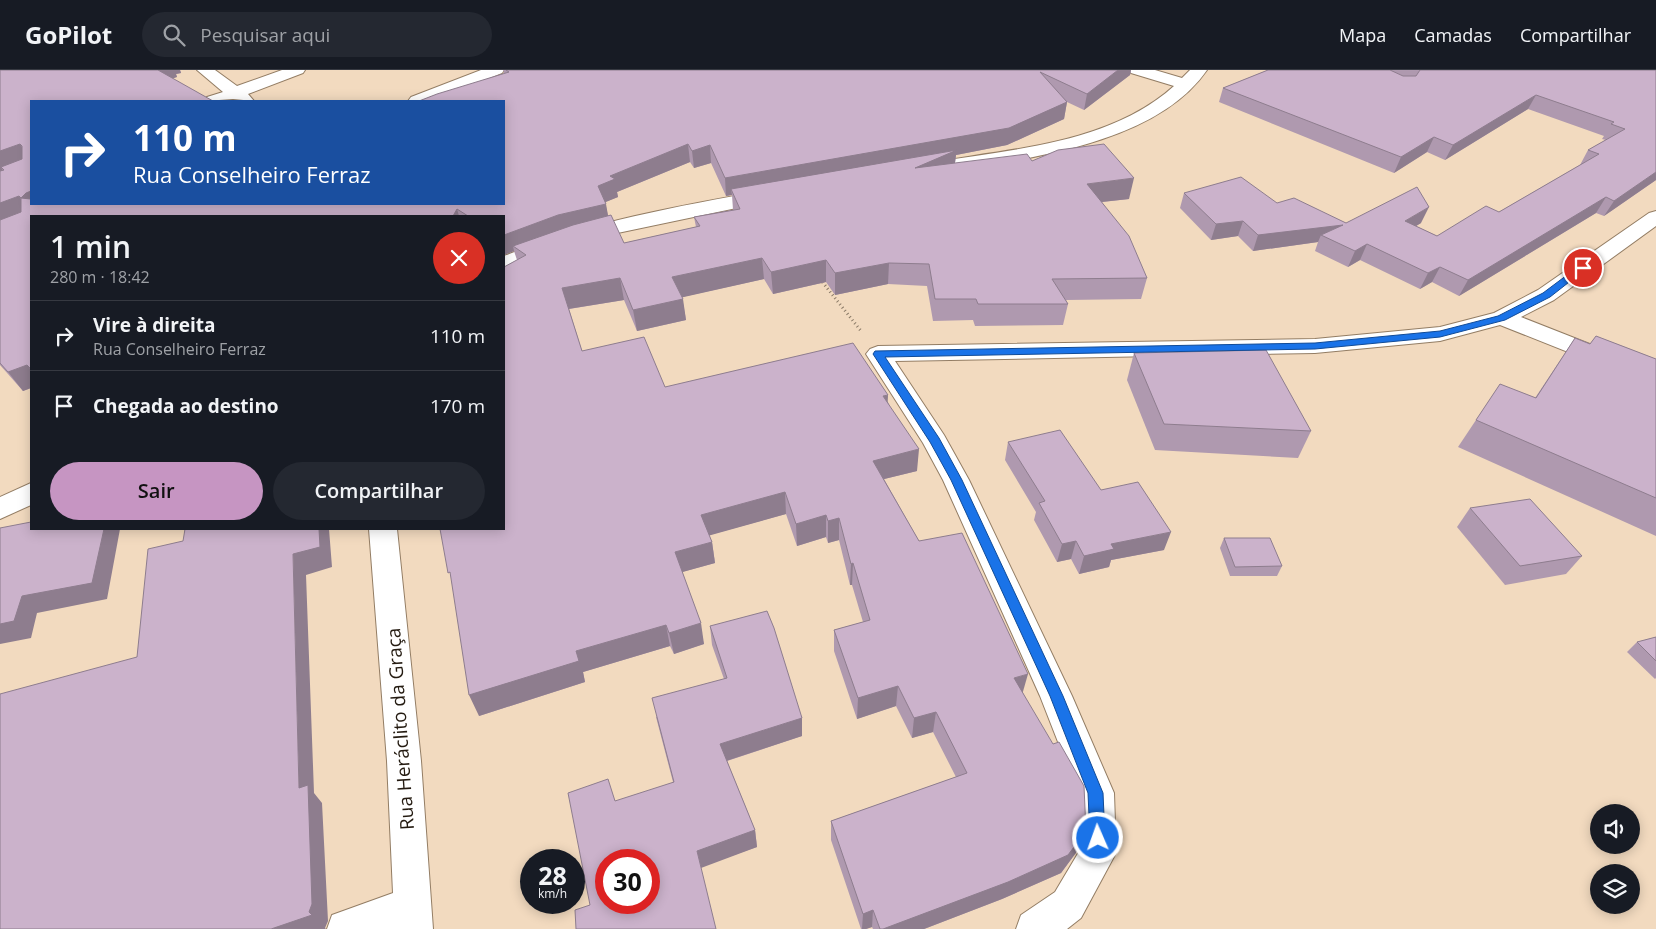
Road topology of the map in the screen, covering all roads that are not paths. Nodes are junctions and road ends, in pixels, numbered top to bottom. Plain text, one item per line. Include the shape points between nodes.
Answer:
1 (205, 70) edge
2 (297, 70) edge
3 (496, 70) edge
4 (1137, 70) edge
5 (1200, 70) edge
6 (1185, 84) junction
7 (242, 97) edge
8 (220, 100) edge
9 (420, 100) edge
10 (916, 171) edge
11 (790, 192) edge
12 (1656, 217) edge
13 (505, 264) edge
14 (1502, 318) junction
15 (1656, 379) edge
16 (30, 494) edge
17 (0, 509) edge
18 (383, 530) edge
19 (413, 917) edge
20 (346, 929) edge
21 (1035, 929) edge

1 - 7 street
2 - 7 street
3 - 9 street
4 - 6 street
5 - 6 street
6 - 10 street via 1167,101 1130,123 1087,139
7 - 8 street
11 - 13 street via 678,212 595,232 527,253
12 - 14 street via 1546,295
14 - 15 street
14 - 21 street via 1440,334 1315,346 878,354 935,441 956,480 1056,696 1096,793 1098,853 1068,905
16 - 17 street
18 - 19 street, Rua Heráclito da Graça via 404,761
19 - 20 street

